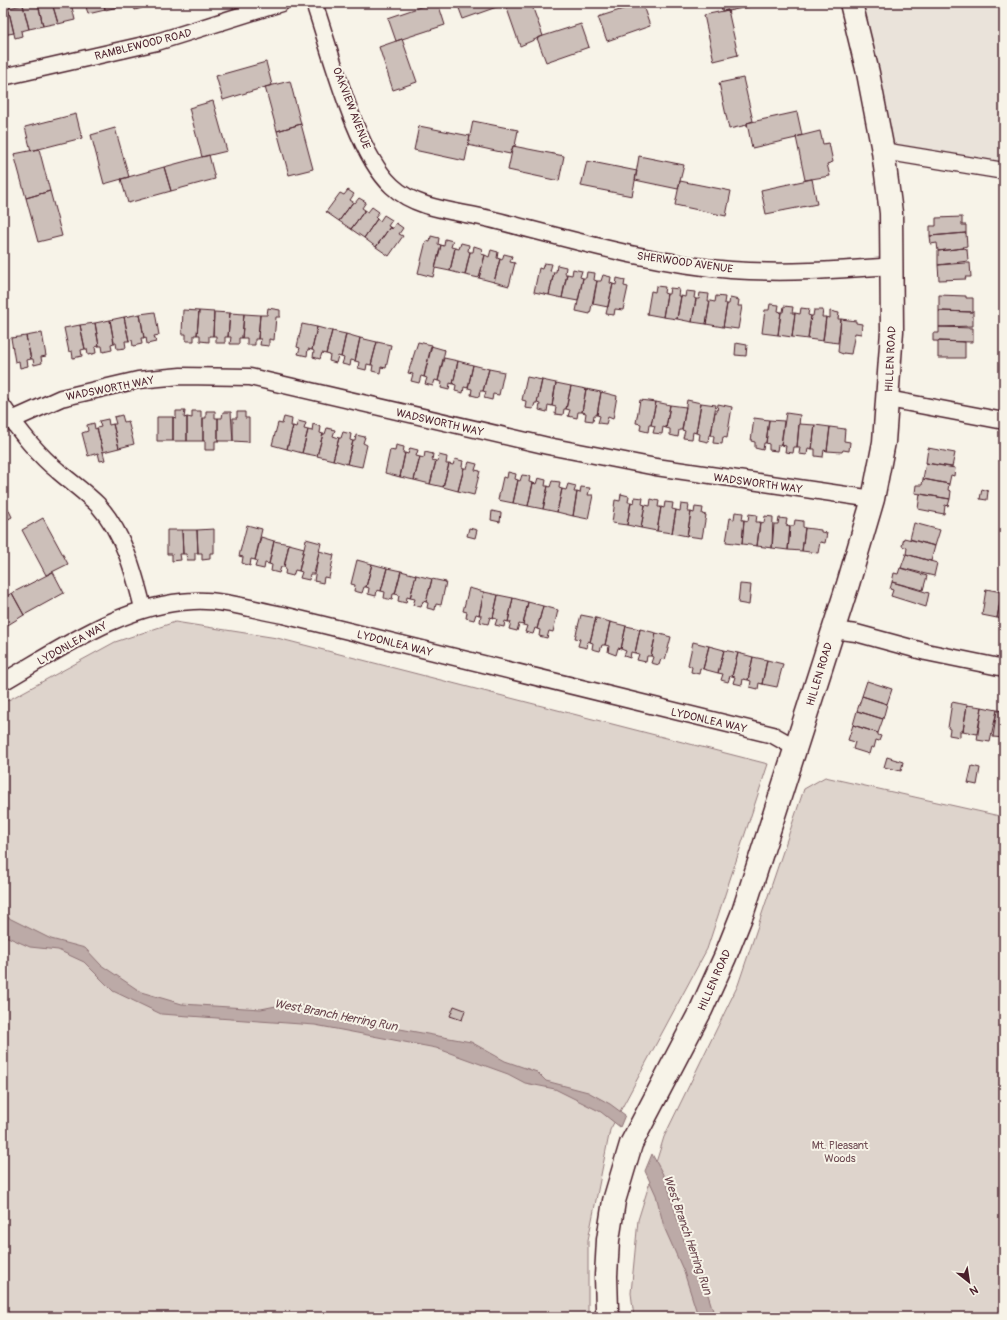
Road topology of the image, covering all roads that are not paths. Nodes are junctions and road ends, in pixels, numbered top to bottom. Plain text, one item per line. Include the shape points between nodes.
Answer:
1 (281, 3) edge
2 (314, 3) edge
3 (851, 3) edge
4 (3, 77) edge
5 (883, 151) junction
6 (1004, 171) edge
7 (482, 217) joint
8 (892, 266) junction
9 (888, 399) junction
10 (3, 406) edge
11 (12, 420) junction
12 (1004, 421) edge
13 (873, 499) junction
14 (143, 608) junction
15 (832, 630) junction
16 (1004, 668) edge
17 (3, 682) edge
18 (796, 748) junction
19 (609, 1317) edge

1 - 4 street, RAMBLEWOOD ROAD via 157,42
2 - 7 street, OAKVIEW AVENUE via 364,145 392,186 405,196 424,203
3 - 5 street, HILLEN ROAD
5 - 6 street
5 - 8 street, HILLEN ROAD via 891,213
7 - 8 street, SHERWOOD AVENUE via 631,254 723,269 820,272
8 - 9 street, HILLEN ROAD
9 - 12 street
9 - 13 street, HILLEN ROAD via 884,442
10 - 11 street
11 - 13 street, WADSWORTH WAY via 61,398 138,380 182,376 250,377 548,446 656,467
11 - 14 street via 37,452 87,495 108,518 122,541
13 - 15 street, HILLEN ROAD
14 - 17 street, LYDONLEA WAY via 118,617
14 - 18 street, LYDONLEA WAY via 194,600 283,616 774,735
15 - 16 street via 856,633 926,652
15 - 18 street, HILLEN ROAD
18 - 19 street, HILLEN ROAD via 743,912 725,957 701,1010 631,1144 614,1201 608,1240 606,1276

